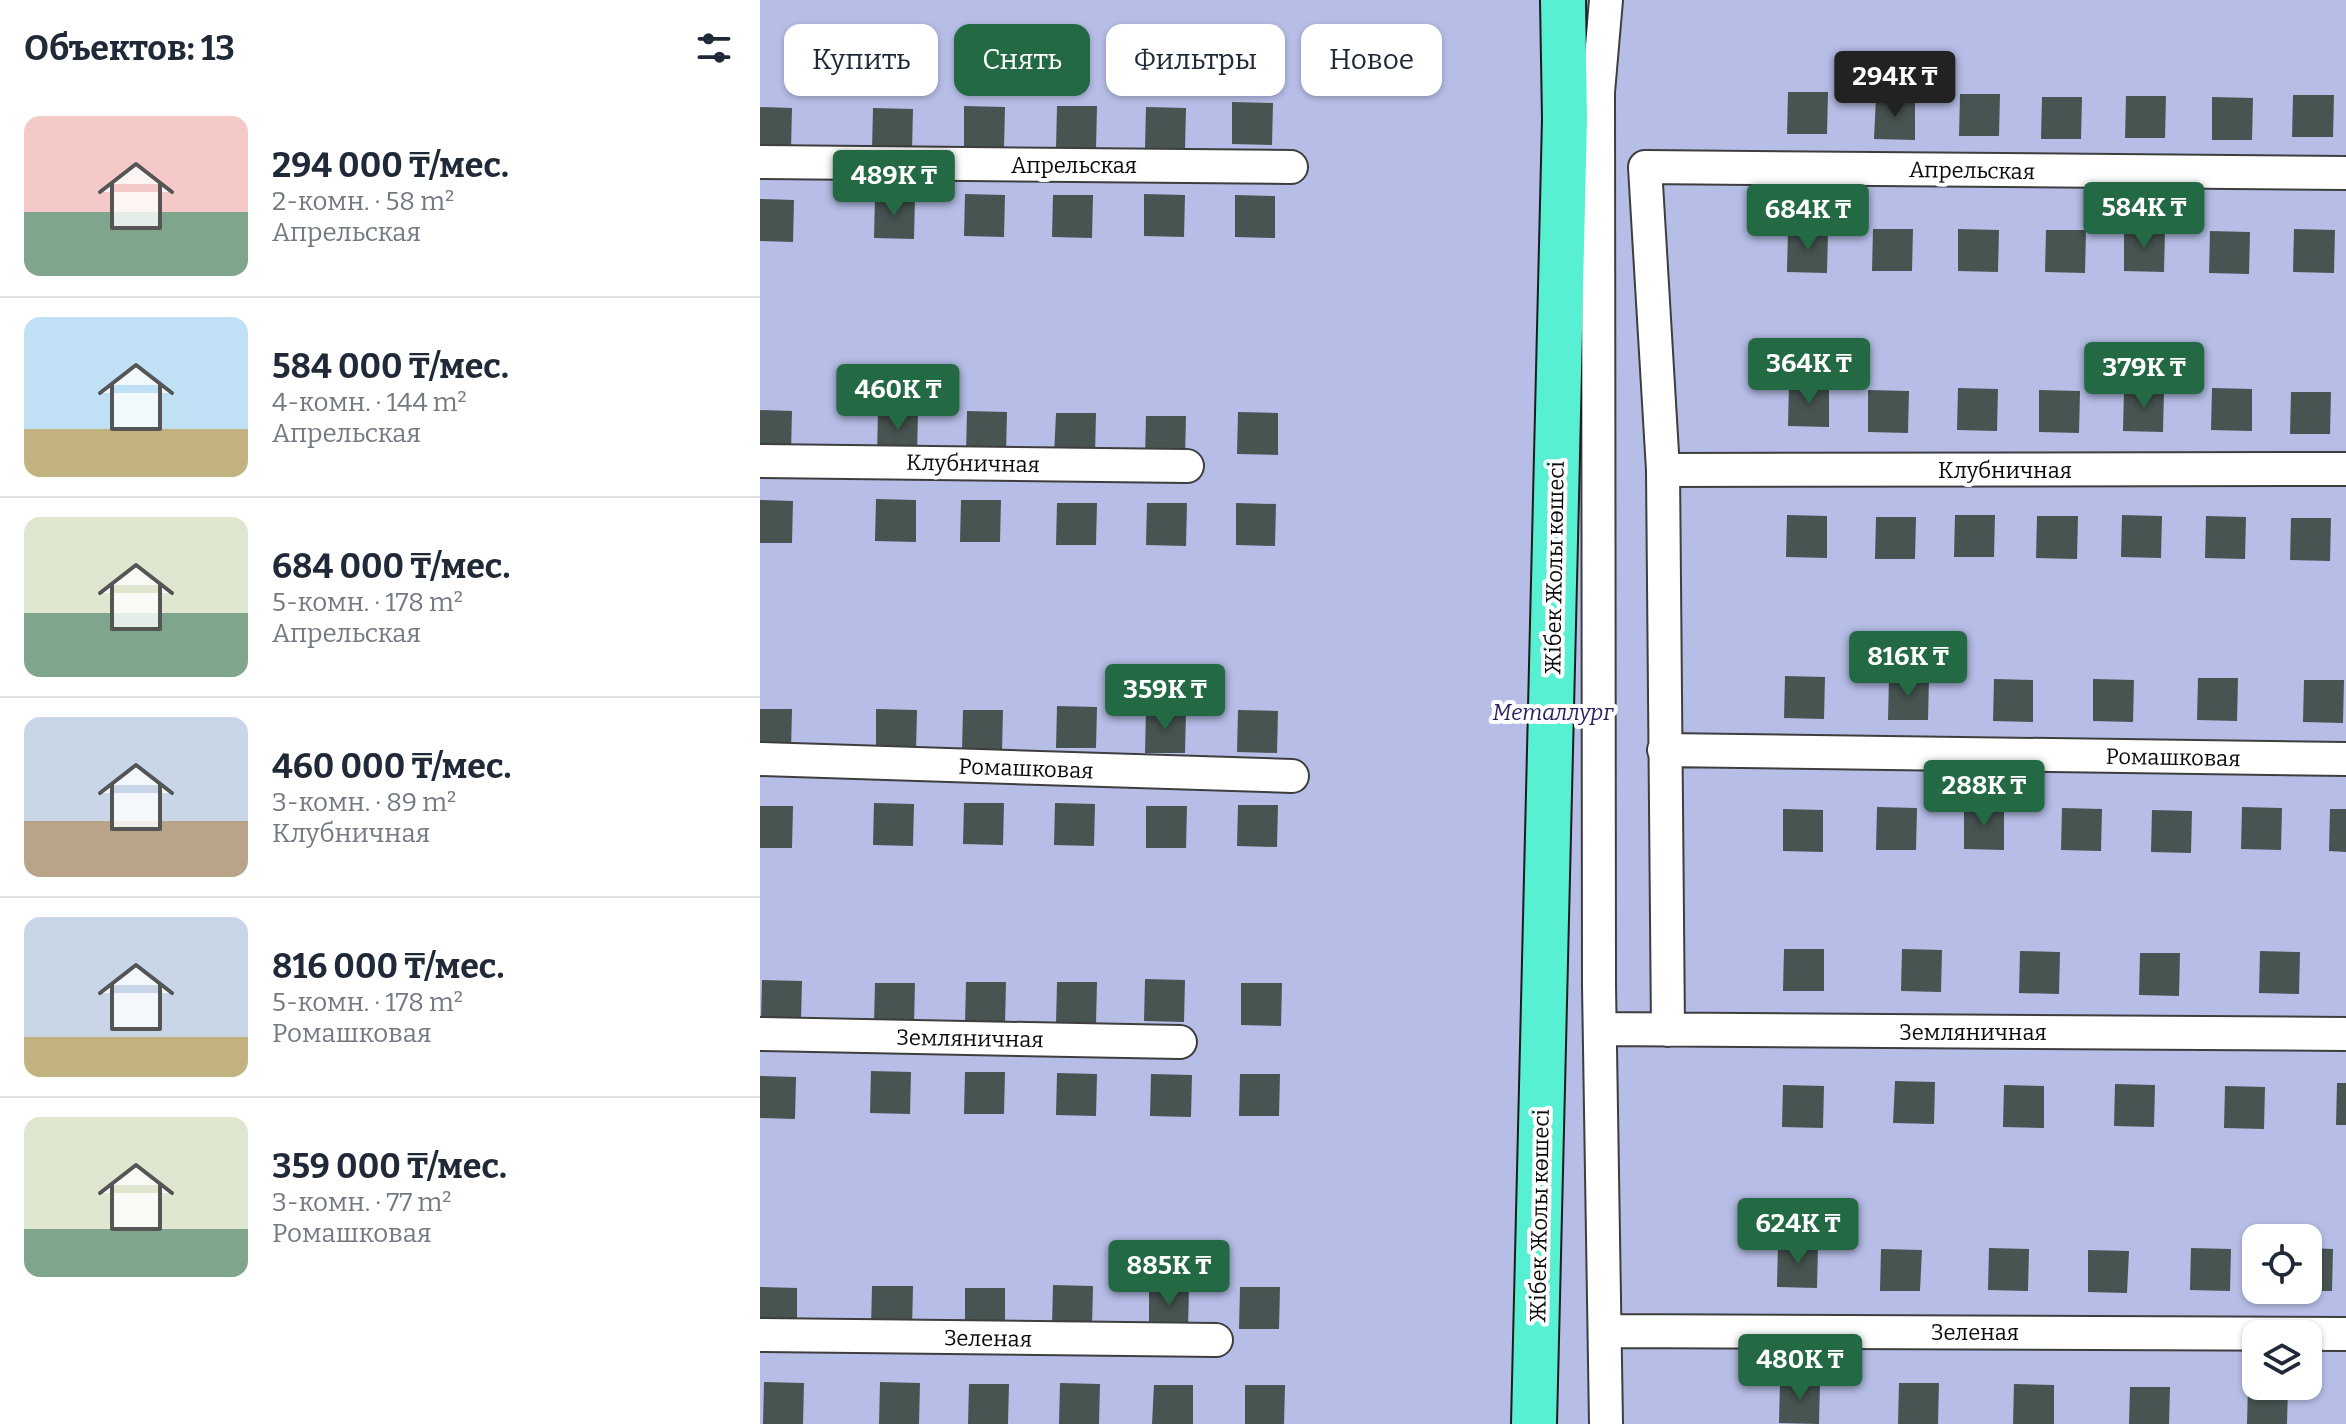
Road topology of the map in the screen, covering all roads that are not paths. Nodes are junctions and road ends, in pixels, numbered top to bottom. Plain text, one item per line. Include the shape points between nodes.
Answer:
1 (1563, 0) edge
2 (1606, 0) edge
3 (760, 162) edge
4 (1291, 167) dead end
5 (2346, 173) edge
6 (760, 461) edge
7 (1187, 466) dead end
8 (2346, 469) edge
9 (1663, 470) junction
10 (1664, 750) junction
11 (760, 759) edge
12 (2346, 759) edge
13 (1292, 776) dead end
14 (1600, 1029) junction
15 (1668, 1030) junction
16 (760, 1034) edge
17 (2346, 1034) edge
18 (1180, 1042) dead end
19 (1605, 1331) junction
20 (2346, 1334) edge
21 (760, 1335) edge
22 (1216, 1340) dead end
23 (1529, 1422) edge
24 (1606, 1424) edge

1 - 23 highway, Жібек Жолы көшесі via 1565,119
2 - 14 street via 1598,92
3 - 4 street, Апрельская
5 - 9 street, Апрельская via 1645,167
6 - 7 street, Клубничная
8 - 9 street, Клубничная
9 - 10 street
10 - 12 street, Ромашковая
10 - 15 street
11 - 13 street, Ромашковая
14 - 15 street, Земляничная
14 - 19 street
15 - 17 street, Земляничная
16 - 18 street, Земляничная
19 - 20 street, Зеленая
19 - 24 street
21 - 22 street, Зеленая

